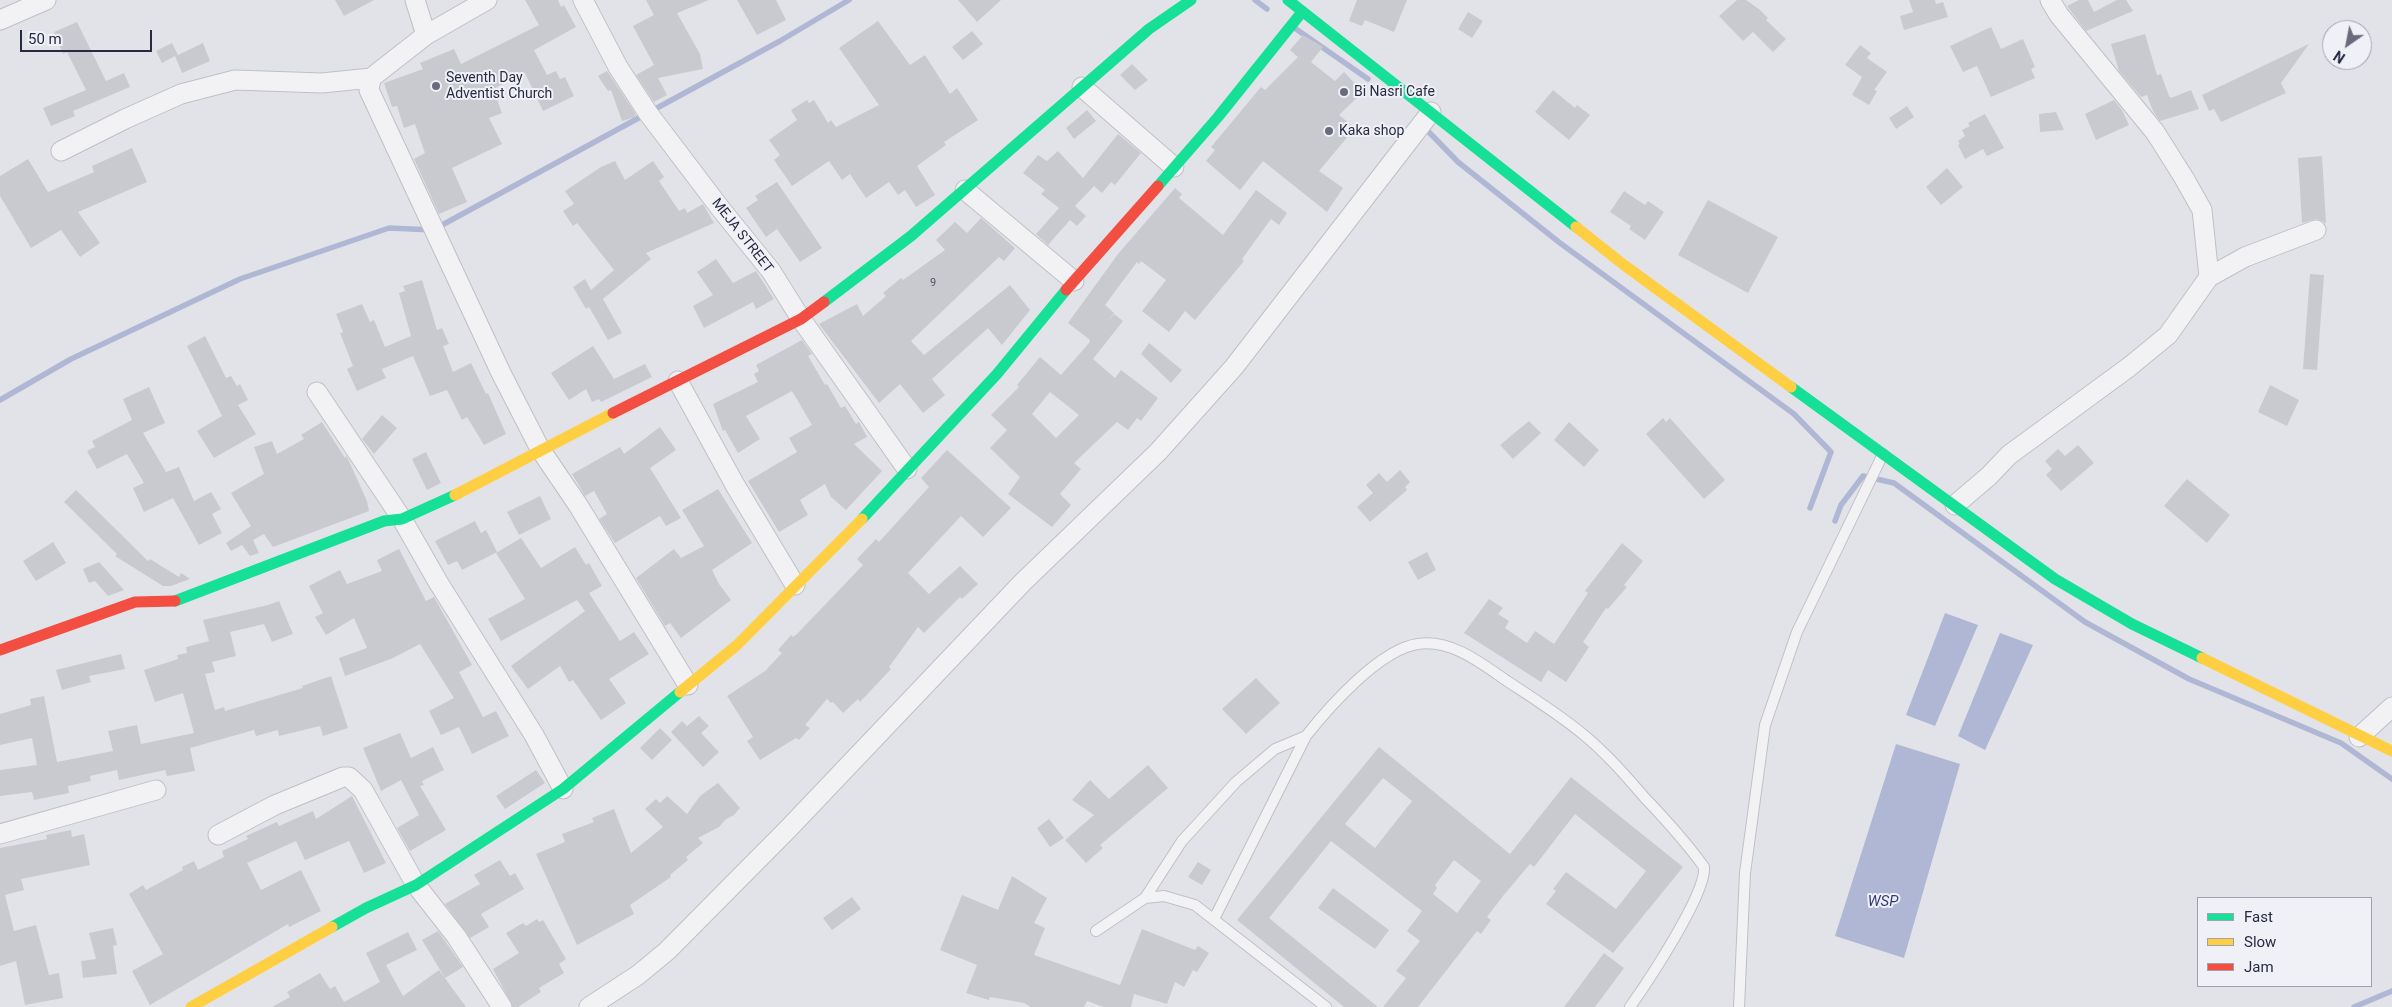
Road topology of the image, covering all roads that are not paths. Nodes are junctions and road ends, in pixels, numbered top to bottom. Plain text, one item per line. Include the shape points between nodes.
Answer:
1 (46, 0) edge
2 (414, 0) edge
3 (487, 0) edge
4 (583, 0) edge
5 (1191, 0) edge
6 (1288, 0) edge
7 (2050, 0) edge
8 (1302, 12) junction
9 (0, 20) edge
10 (426, 35) junction
11 (372, 78) junction
12 (1082, 87) junction
13 (1431, 112) junction
14 (61, 151) dead end
15 (1174, 167) junction
16 (965, 190) junction
17 (2316, 230) dead end
18 (2210, 277) junction
19 (1074, 281) junction
20 (801, 319) junction
21 (678, 382) junction
22 (317, 392) dead end
23 (540, 449) junction
24 (1884, 453) junction
25 (907, 469) junction
26 (1956, 505) junction
27 (402, 519) junction
28 (795, 585) junction
29 (0, 650) edge
30 (688, 685) junction
31 (2392, 707) edge
32 (1306, 736) junction
33 (2358, 737) junction
34 (2392, 751) edge
35 (562, 789) junction
36 (156, 790) dead end
37 (0, 834) edge
38 (218, 835) dead end
39 (416, 885) junction
40 (1146, 898) junction
41 (1214, 919) junction
42 (1096, 931) dead end
43 (191, 1007) edge
44 (502, 1007) edge
45 (589, 1007) edge
46 (1326, 1007) edge
47 (1630, 1007) edge
48 (1739, 1007) edge

1 - 9 street
2 - 10 street
3 - 10 street
4 - 20 street, MEJA STREET via 618,66 648,113 771,271
5 - 12 street via 1149,29
6 - 8 street
7 - 18 street via 2155,132 2184,178 2202,210
8 - 13 street
8 - 15 street
10 - 11 street
11 - 14 street via 322,84 235,80 181,94
11 - 23 street via 369,84 371,95
12 - 15 street
12 - 16 street
13 - 24 street via 1624,264
13 - 45 street via 1234,367 1146,465 1023,582 667,950 638,975
15 - 19 street
16 - 19 street
16 - 20 street via 911,236
17 - 18 street via 2245,257
18 - 26 street via 2168,334 2129,367 2009,455
19 - 25 street via 997,374
20 - 21 street
20 - 25 street, MEJA STREET
21 - 23 street
21 - 28 street
22 - 27 street
23 - 27 street via 468,489
23 - 30 street
24 - 26 street
24 - 48 lane via 1797,632 1765,725 1745,873
25 - 28 street via 845,537
26 - 33 street via 2055,579 2125,619
27 - 29 street via 384,521 174,601 136,602
27 - 35 street via 534,735
28 - 30 street via 737,645
30 - 35 street
31 - 33 street
32 - 40 lane via 1275,749 1236,782 1182,841
32 - 41 lane
32 - 47 lane via 1343,693 1390,656 1417,644 1435,643 1445,644 1486,666 1585,736 1620,769 1704,867 1701,887 1685,918
33 - 34 street
35 - 39 street
36 - 37 street
38 - 39 street via 274,805 349,777 363,790
39 - 43 street via 366,908
39 - 44 street via 456,936
40 - 41 lane via 1164,896 1183,901 1195,905
40 - 42 lane
41 - 46 lane

